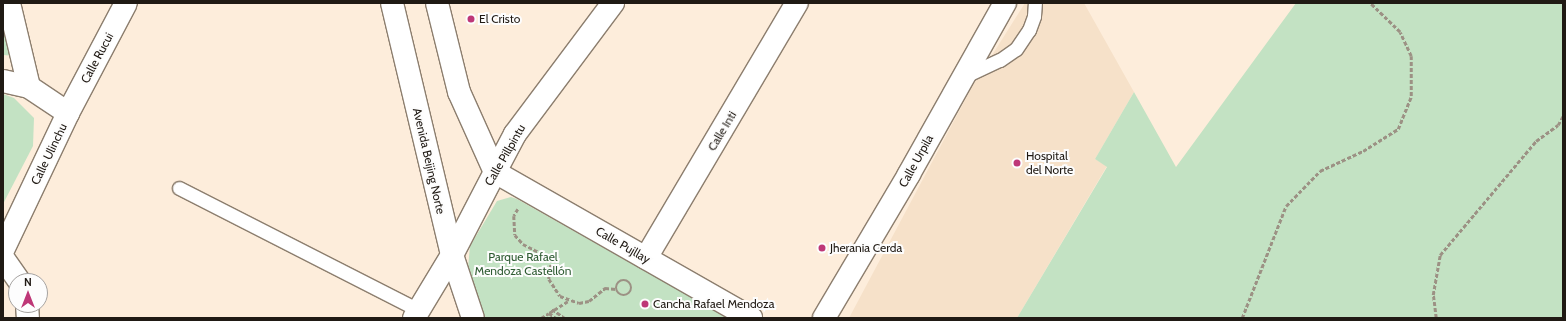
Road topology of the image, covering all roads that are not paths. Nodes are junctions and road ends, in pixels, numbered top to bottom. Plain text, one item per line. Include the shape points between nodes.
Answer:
1 (9, 3) edge
2 (126, 3) edge
3 (392, 3) edge
4 (437, 3) edge
5 (613, 3) edge
6 (798, 3) edge
7 (1005, 3) edge
8 (1035, 3) edge
9 (963, 76) junction
10 (3, 81) edge
11 (29, 87) junction
12 (68, 113) junction
13 (495, 172) junction
14 (179, 188) dead end
15 (3, 250) edge
16 (452, 255) junction
17 (3, 258) edge
18 (646, 258) junction
19 (13, 273) edge
20 (416, 314) edge
21 (472, 318) edge
22 (751, 318) edge
23 (824, 318) edge

1 - 11 street
2 - 12 street, Calle Rucui
3 - 16 street, Avenida Beijing Norte
4 - 13 street via 459,92
5 - 13 street, Calle Pillpintu via 515,134
6 - 18 street, Calle Inti
7 - 9 street, Calle Urpila
8 - 9 lane via 1029,30 1016,49 1000,60
9 - 23 street, Calle Urpila
10 - 11 street
11 - 12 street, Calle Ulinchu
12 - 15 street, Calle Ulinchu
13 - 16 street, Calle Pillpintu
13 - 18 street, Calle Pujllay
14 - 20 lane
16 - 20 street, Calle Pillpintu
16 - 21 street, Avenida Beijing Norte
17 - 19 street
18 - 22 street, Calle Pujllay

